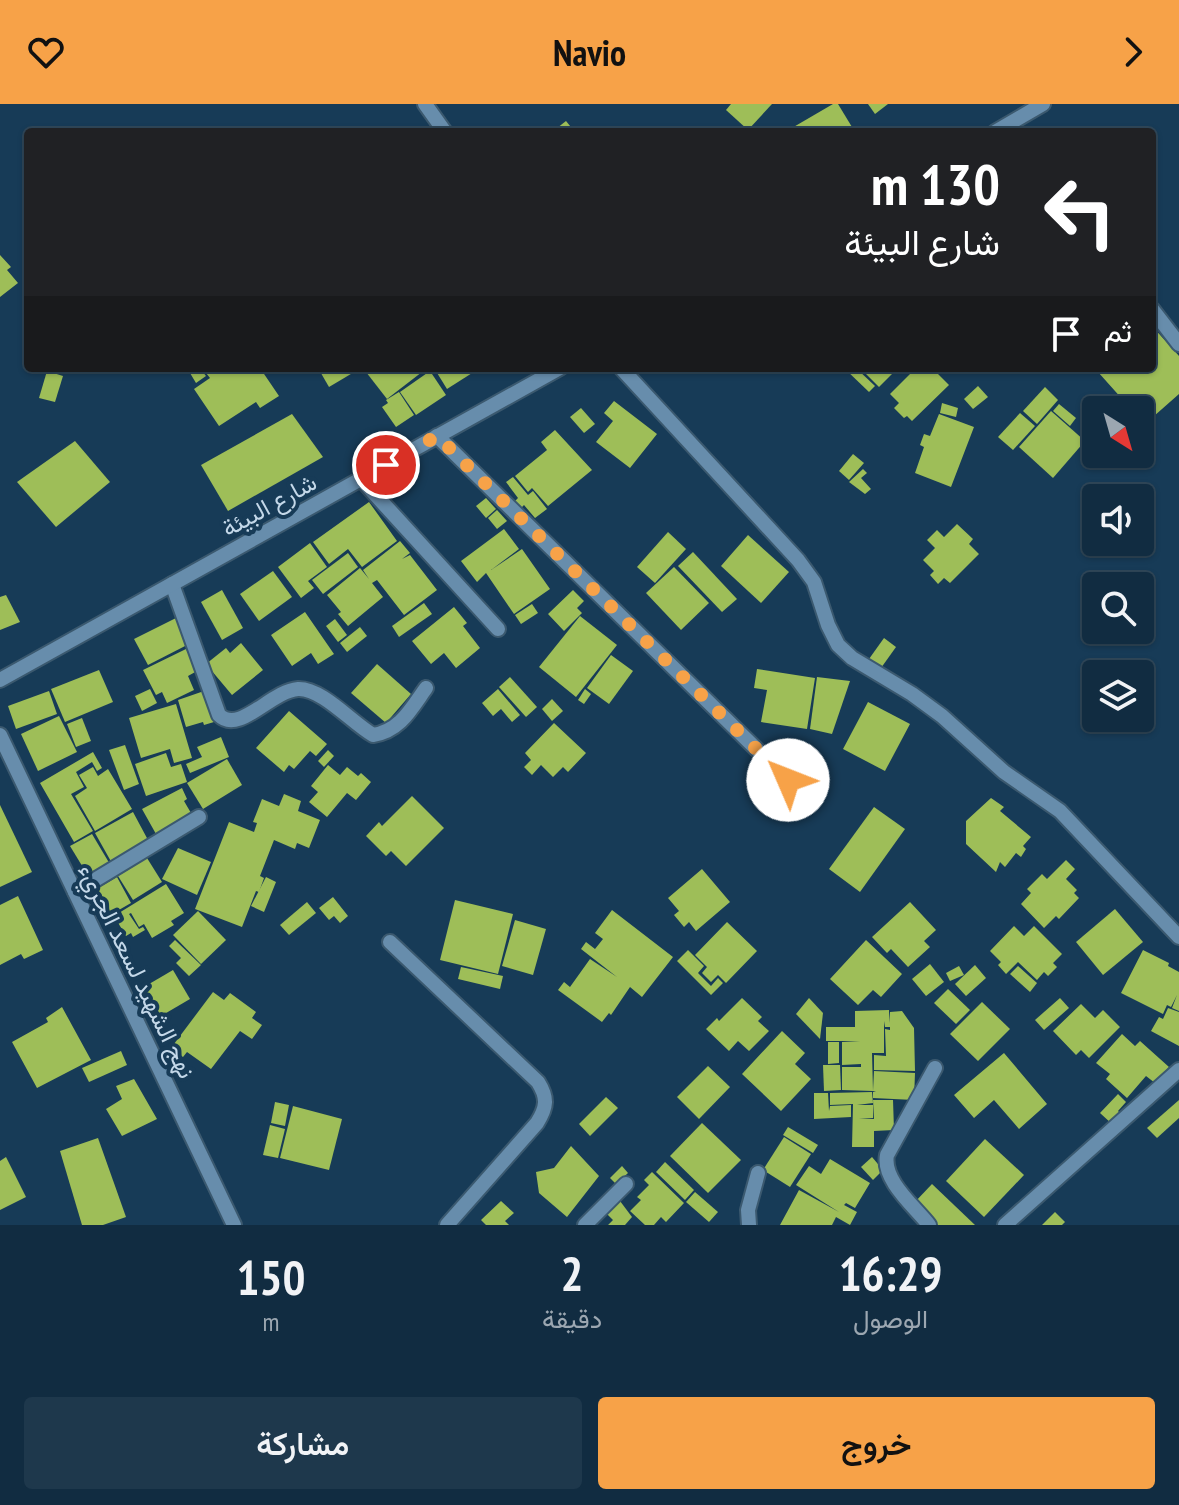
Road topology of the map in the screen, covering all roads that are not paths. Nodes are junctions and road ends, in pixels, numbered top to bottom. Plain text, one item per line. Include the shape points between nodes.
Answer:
1 (425, 104) edge
2 (1043, 104) edge
3 (1014, 127) edge
4 (442, 128) edge
5 (1156, 314) edge
6 (1179, 344) edge
7 (553, 372) edge
8 (625, 372) edge
9 (437, 436) junction
10 (361, 479) junction
11 (172, 584) junction
12 (498, 629) dead end
13 (0, 680) edge
14 (426, 688) dead end
15 (0, 735) edge
16 (788, 780) dead end
17 (199, 817) dead end
18 (75, 892) junction
19 (1179, 937) edge
20 (390, 942) dead end
21 (935, 1068) dead end
22 (1179, 1070) edge
23 (758, 1173) dead end
24 (626, 1184) dead end
25 (234, 1225) edge
26 (447, 1225) edge
27 (585, 1225) edge
28 (749, 1225) edge
29 (929, 1225) edge
30 (1005, 1225) edge

1 - 4 street
2 - 3 street
5 - 6 street
7 - 9 street, شارع البيئة
8 - 19 street via 798,560 814,582 838,645 942,716 1004,772 1060,811
9 - 10 street, شارع البيئة
9 - 16 street
10 - 11 street, شارع البيئة
10 - 12 street
11 - 13 street, شارع البيئة
11 - 14 street via 225,721 239,720 298,689 323,697 373,735 388,733
15 - 18 street, نهج الشهيد لسعد الجريء
17 - 18 street
18 - 25 street, نهج الشهيد لسعد الجريء
20 - 26 street via 546,1095 537,1123
21 - 29 street via 885,1163 892,1180
22 - 30 street
23 - 28 street
24 - 27 street

